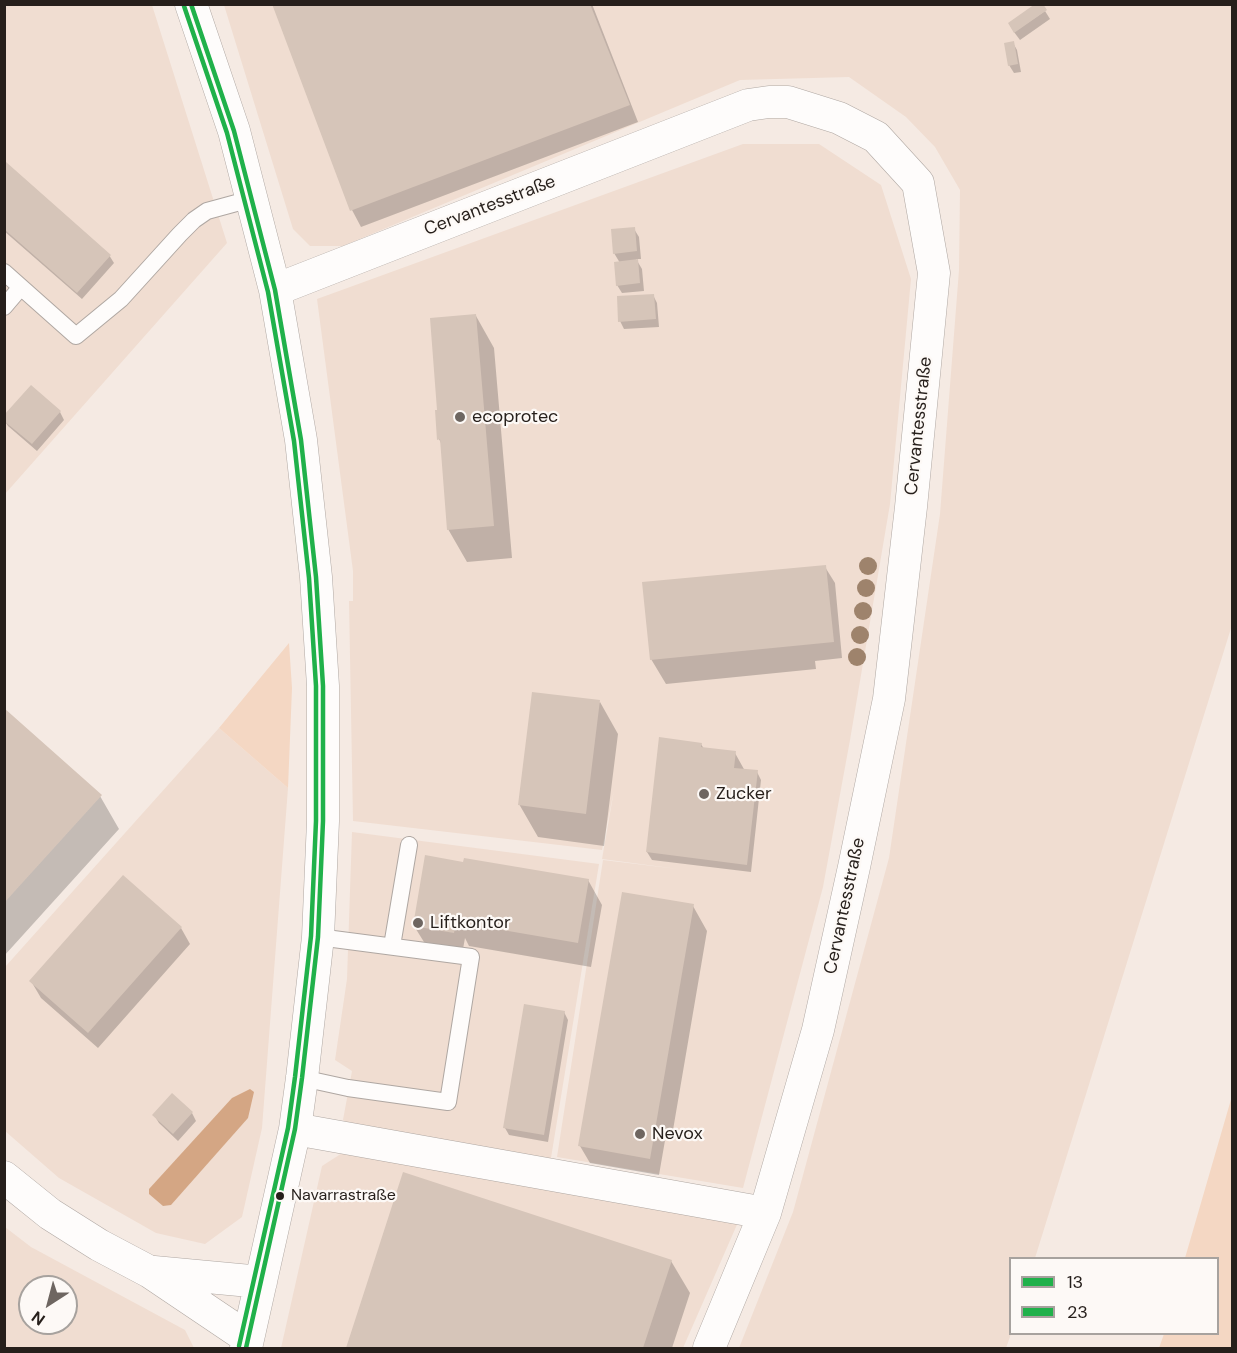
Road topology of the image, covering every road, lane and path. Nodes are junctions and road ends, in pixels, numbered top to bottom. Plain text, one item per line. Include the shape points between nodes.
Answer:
1 (191, 4) edge
2 (251, 199) junction
3 (4, 273) edge
4 (21, 287) junction
5 (275, 290) junction
6 (4, 307) edge
7 (409, 845) dead end
8 (318, 937) junction
9 (392, 946) junction
10 (303, 1078) junction
11 (295, 1129) junction
12 (4, 1177) edge
13 (765, 1213) junction
14 (150, 1272) junction
15 (261, 1282) junction
16 (247, 1343) edge
17 (709, 1348) edge

1 - 2 street via 234,131
2 - 4 lane via 207,211 194,220 121,299 76,336
2 - 5 street
3 - 4 lane
4 - 6 lane
5 - 8 street via 301,440 316,577 323,703
5 - 13 street, Cervantesstraße via 748,105 788,102 839,118 876,137 918,183 934,273 889,699 818,1030
7 - 9 lane
8 - 9 lane
8 - 10 street
9 - 10 lane via 471,957 448,1102
10 - 11 street
11 - 13 street
11 - 15 street
12 - 14 street via 50,1215
13 - 17 street, Cervantesstraße
14 - 15 street
14 - 16 street
15 - 16 street

